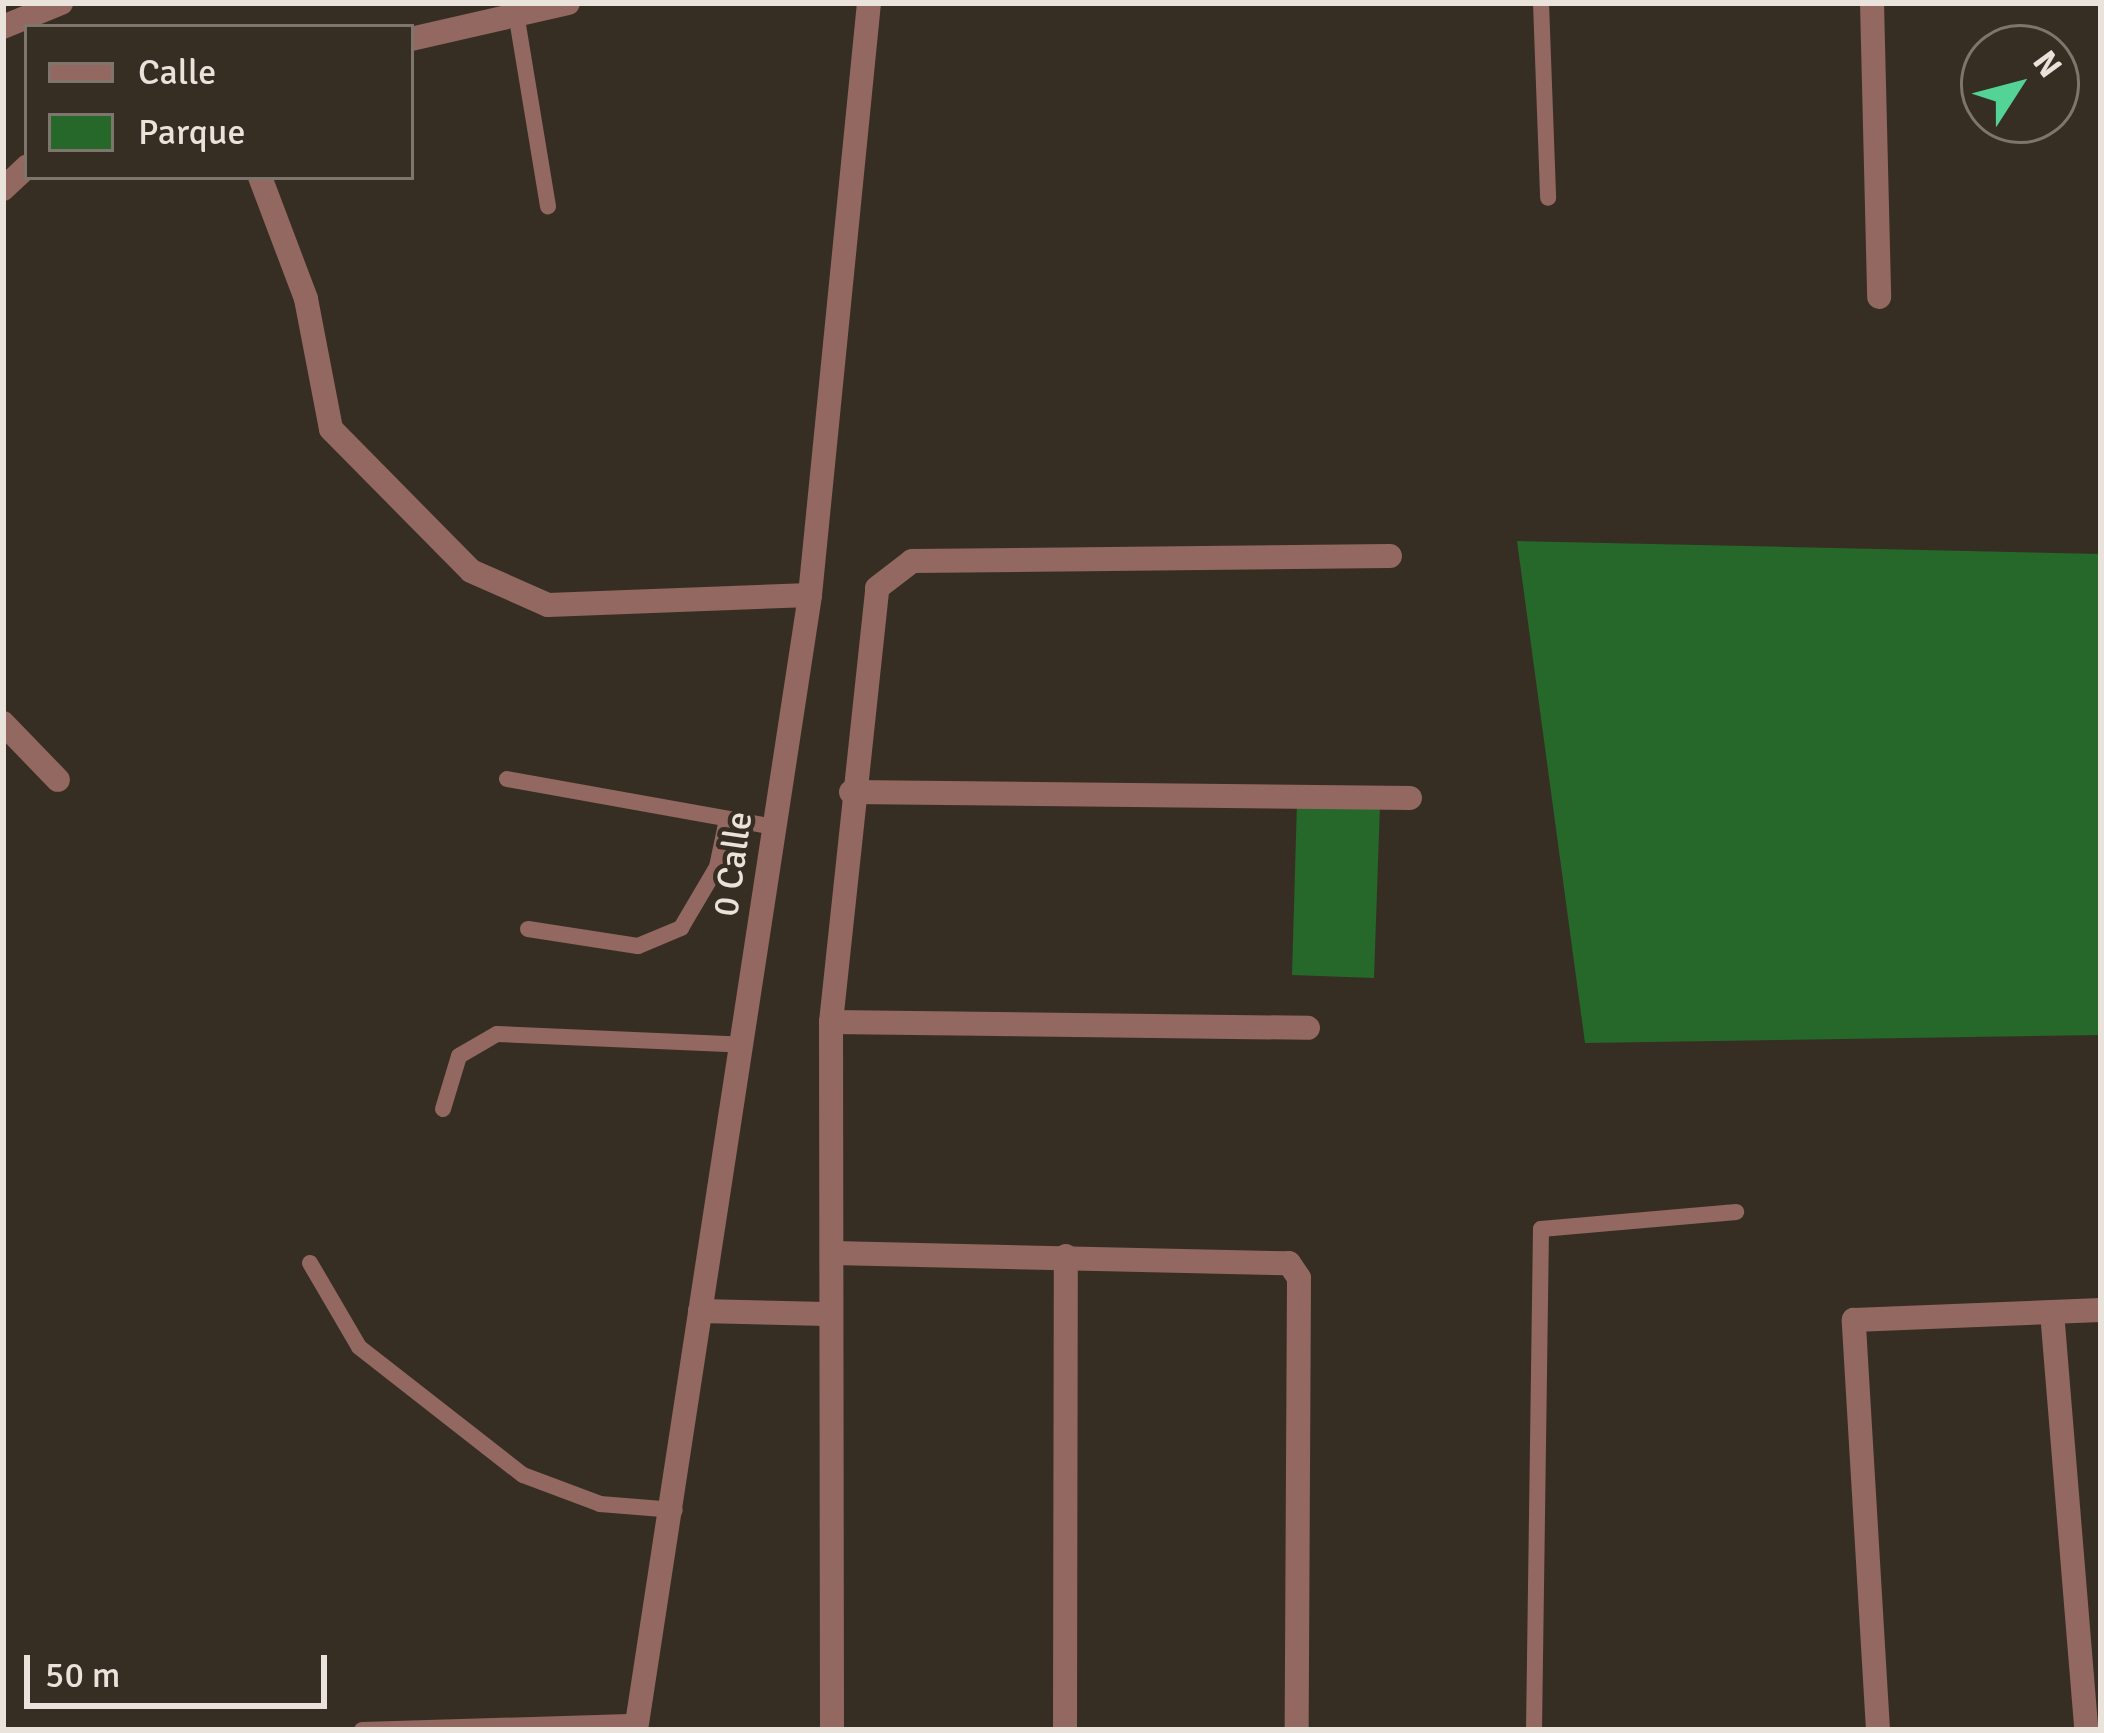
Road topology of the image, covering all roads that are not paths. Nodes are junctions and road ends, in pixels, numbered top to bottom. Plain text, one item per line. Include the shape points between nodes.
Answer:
1 (61, 3) edge
2 (568, 3) edge
3 (869, 3) edge
4 (1541, 3) edge
5 (1872, 3) edge
6 (517, 19) junction
7 (3, 27) edge
8 (414, 38) edge
9 (261, 180) edge
10 (1548, 198) dead end
11 (548, 206) dead end
12 (1879, 297) dead end
13 (1390, 556) dead end
14 (810, 595) junction
15 (3, 723) edge
16 (507, 779) dead end
17 (58, 780) dead end
18 (850, 792) junction
19 (1410, 799) dead end
20 (727, 819) junction
21 (775, 827) junction
22 (528, 929) dead end
23 (831, 1022) junction
24 (1308, 1028) dead end
25 (744, 1046) junction
26 (443, 1109) dead end
27 (1736, 1211) dead end
28 (833, 1253) junction
29 (1066, 1256) junction
30 (310, 1263) dead end
31 (2101, 1310) edge
32 (700, 1311) junction
33 (2052, 1312) junction
34 (827, 1314) junction
35 (675, 1510) junction
36 (637, 1726) edge
37 (362, 1730) edge
38 (832, 1730) edge
39 (1064, 1730) edge
40 (1297, 1730) edge
41 (1534, 1730) edge
42 (1878, 1730) edge
43 (2086, 1730) edge

1 - 7 street
2 - 6 street
3 - 14 street, 0 Calle
4 - 10 lane
5 - 12 street
6 - 8 street
6 - 11 lane
9 - 14 street via 306,299 331,429 470,571 548,604
13 - 18 street via 912,561 877,588
14 - 21 street, 0 Calle
15 - 17 street
16 - 20 lane
18 - 19 street
18 - 23 street
20 - 21 lane
20 - 22 lane via 717,867 681,928 638,946
21 - 25 street, 0 Calle
23 - 24 street
23 - 28 street
25 - 26 lane via 497,1034 459,1056
25 - 32 street, 0 Calle
27 - 41 lane via 1541,1229
28 - 29 street
28 - 34 street
29 - 39 street
29 - 40 street via 1278,1258 1299,1278
30 - 35 lane via 359,1347 523,1475 600,1504
31 - 33 street
32 - 34 street
32 - 35 street, 0 Calle
33 - 42 street via 1854,1320
33 - 43 street
34 - 38 street
35 - 36 street, 0 Calle
36 - 37 lane

